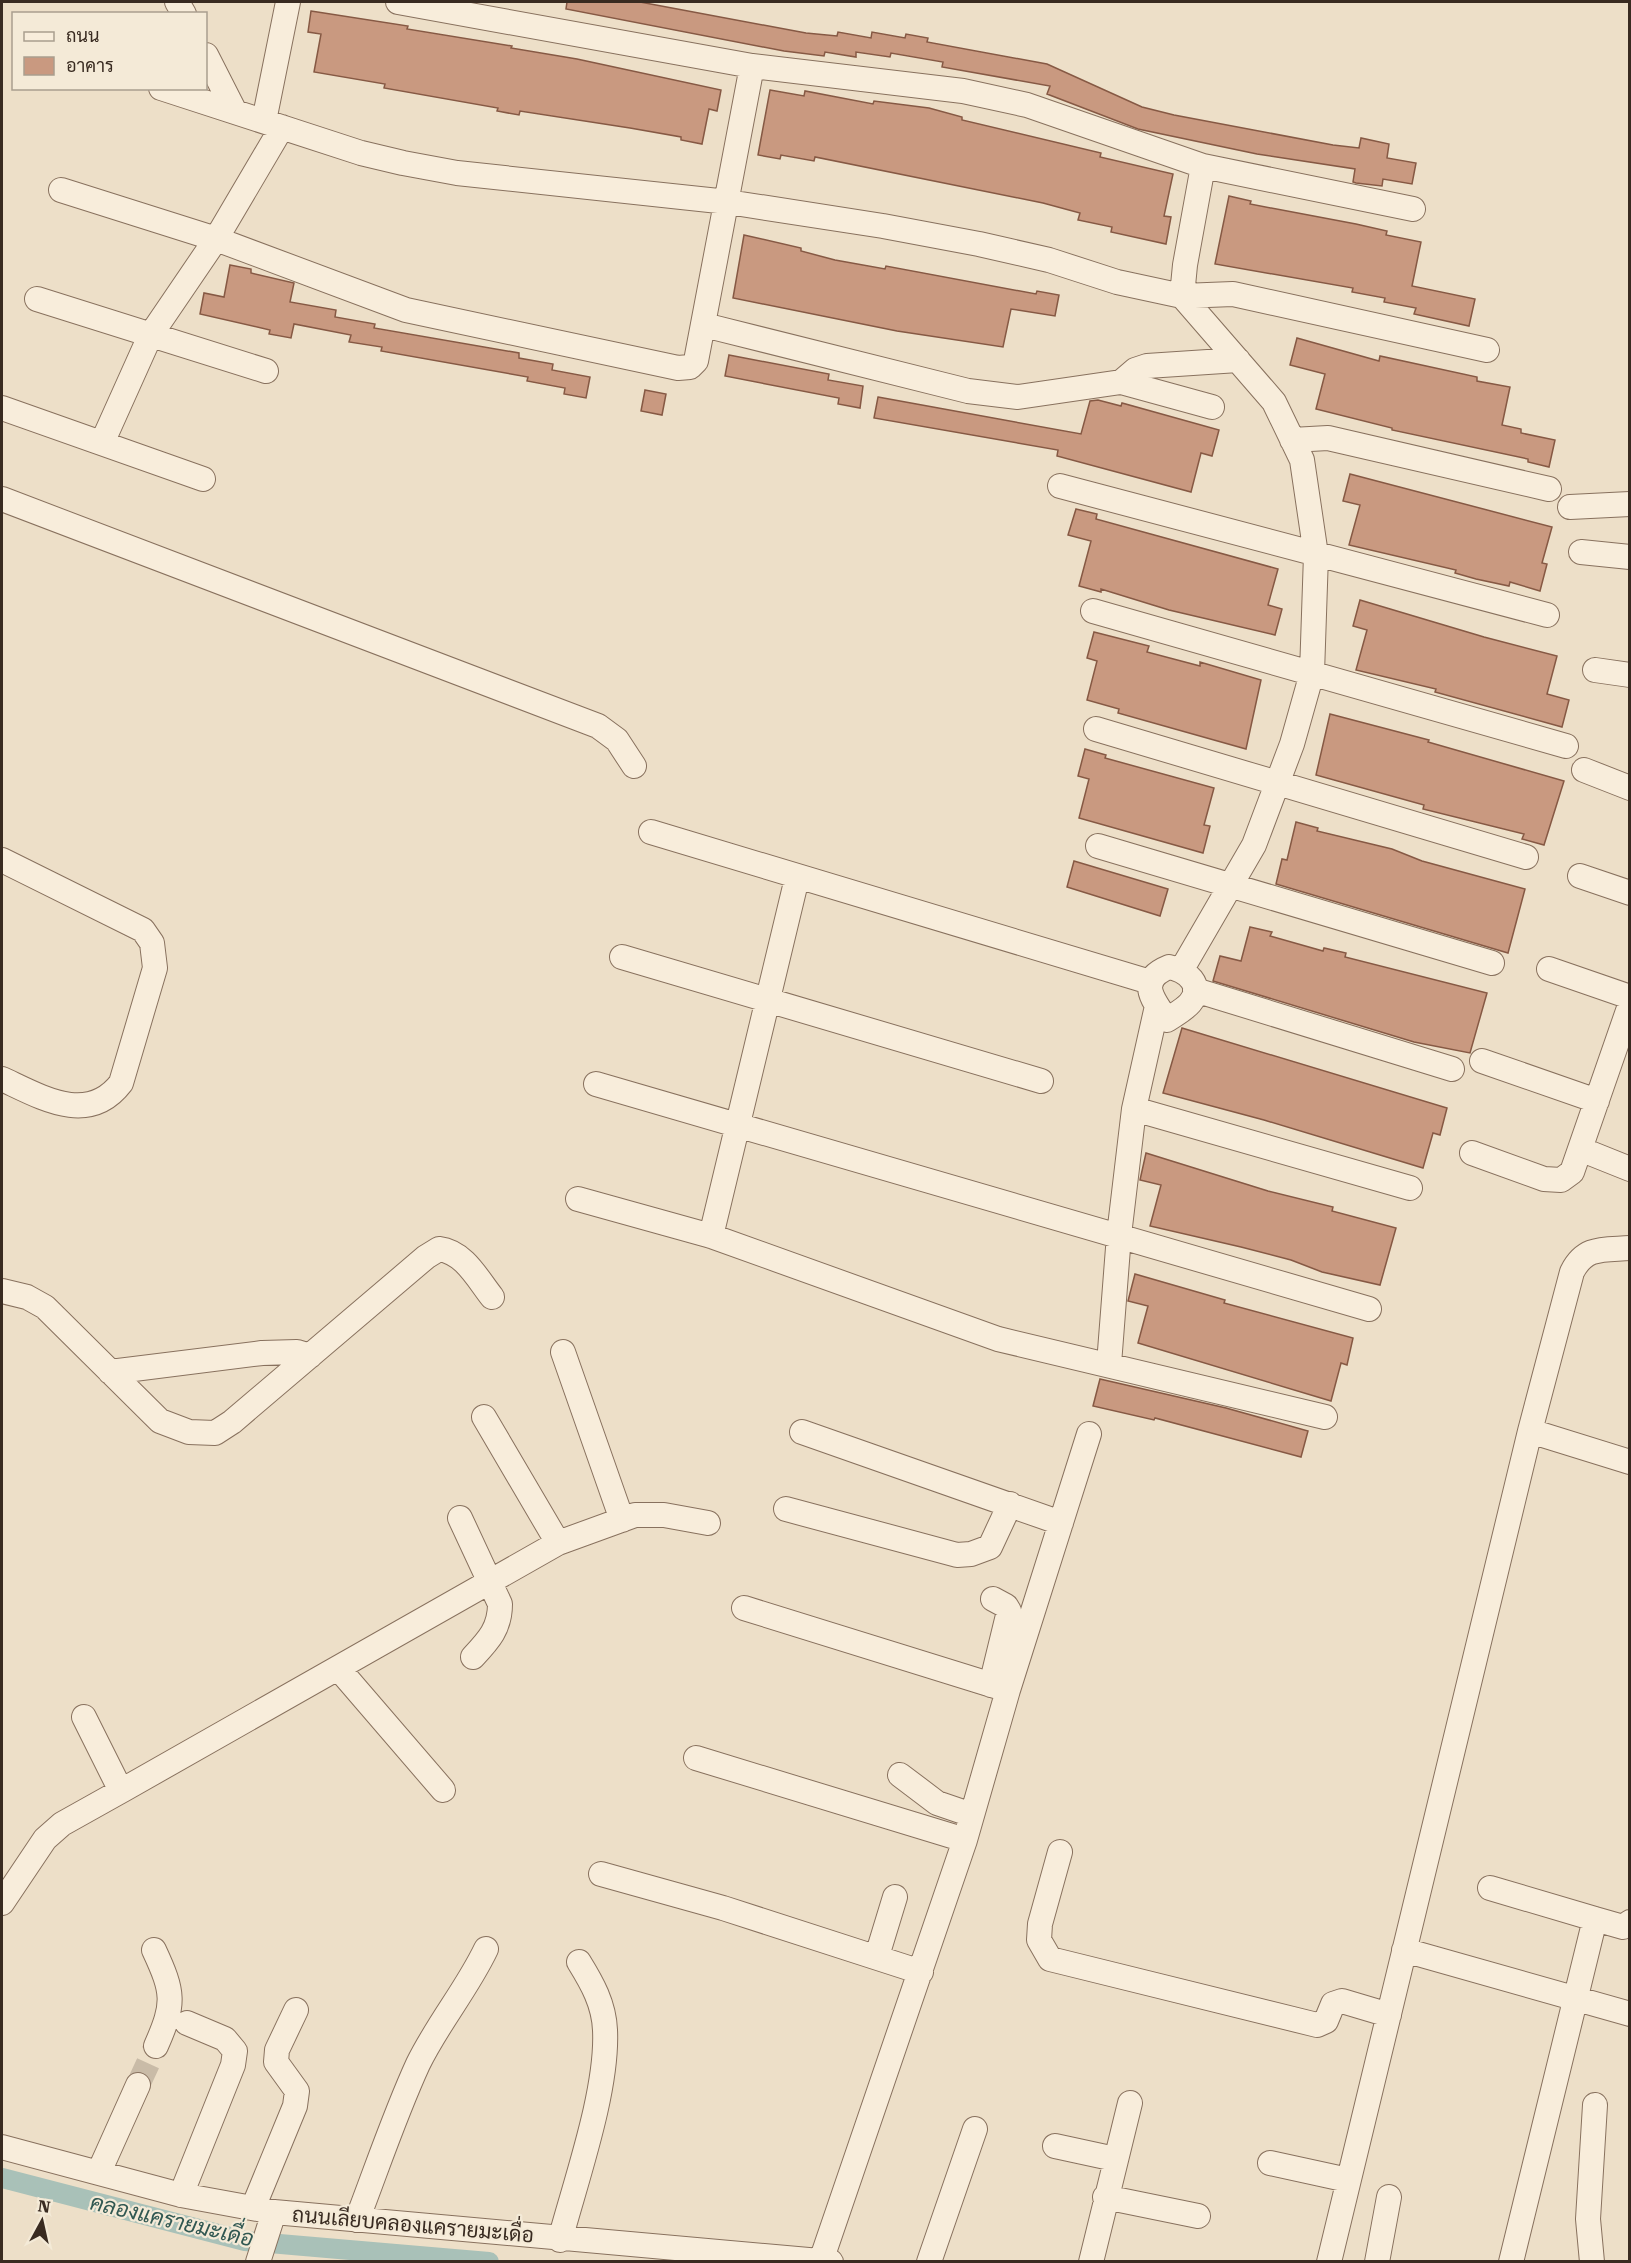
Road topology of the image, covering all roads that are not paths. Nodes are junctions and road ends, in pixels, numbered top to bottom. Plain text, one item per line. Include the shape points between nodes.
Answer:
1 (288, 2) edge
2 (398, 2) edge
3 (207, 57) edge
4 (752, 66) junction
5 (167, 90) edge
6 (236, 112) junction
7 (273, 124) junction
8 (1203, 166) junction
9 (61, 190) dead end
10 (728, 202) junction
11 (1413, 209) dead end
12 (216, 239) junction
13 (1182, 296) junction
14 (37, 299) dead end
15 (704, 325) junction
16 (150, 336) junction
17 (1487, 350) dead end
18 (1238, 360) junction
19 (266, 371) dead end
20 (1121, 382) junction
21 (1212, 407) dead end
22 (2, 408) edge
23 (1292, 440) junction
24 (102, 443) junction
25 (203, 479) dead end
26 (1060, 486) dead end
27 (1549, 489) dead end
28 (2, 499) edge
29 (1629, 504) edge
30 (1570, 507) dead end
31 (1581, 552) dead end
32 (1316, 555) junction
33 (1629, 557) edge
34 (1093, 611) dead end
35 (1547, 615) dead end
36 (1595, 670) dead end
37 (1312, 673) junction
38 (1629, 675) edge
39 (1096, 729) dead end
40 (1566, 746) dead end
41 (634, 766) dead end
42 (1584, 770) dead end
43 (1279, 783) junction
44 (1629, 788) edge
45 (651, 832) dead end
46 (1098, 846) dead end
47 (1526, 857) dead end
48 (2, 860) edge
49 (1580, 876) dead end
50 (797, 878) junction
51 (1233, 885) junction
52 (1629, 893) edge
53 (622, 957) dead end
54 (1492, 963) dead end
55 (1182, 969) junction
56 (1549, 969) dead end
57 (1150, 982) junction
58 (1195, 990) junction
59 (1629, 997) edge
60 (768, 998) junction
61 (1629, 1005) edge
62 (1157, 1006) junction
63 (1482, 1061) dead end
64 (1620, 1063) edge
65 (1452, 1069) dead end
66 (2, 1078) edge
67 (1041, 1081) dead end
68 (596, 1084) dead end
69 (1597, 1101) junction
70 (1134, 1109) junction
71 (739, 1123) junction
72 (1580, 1149) junction
73 (1472, 1153) dead end
74 (1629, 1169) edge
75 (1410, 1188) dead end
76 (578, 1199) dead end
77 (1119, 1235) junction
78 (711, 1236) junction
79 (1629, 1248) edge
80 (2, 1291) edge
81 (492, 1297) dead end
82 (1369, 1309) dead end
83 (563, 1352) dead end
84 (310, 1356) junction
85 (1109, 1364) junction
86 (110, 1372) junction
87 (484, 1417) dead end
88 (1325, 1417) dead end
89 (1530, 1431) junction
90 (802, 1432) dead end
91 (1089, 1434) dead end
92 (1629, 1462) edge
93 (1011, 1504) junction
94 (786, 1509) dead end
95 (460, 1518) dead end
96 (622, 1520) junction
97 (708, 1523) dead end
98 (1061, 1523) junction
99 (558, 1543) junction
100 (491, 1581) junction
101 (993, 1599) dead end
102 (744, 1608) dead end
103 (473, 1657) dead end
104 (338, 1668) junction
105 (1000, 1687) junction
106 (84, 1717) dead end
107 (696, 1758) dead end
108 (900, 1775) dead end
109 (443, 1790) dead end
110 (121, 1791) junction
111 (972, 1815) junction
112 (965, 1840) junction
113 (1060, 1852) dead end
114 (601, 1874) dead end
115 (1490, 1888) dead end
116 (895, 1897) dead end
117 (2, 1903) edge
118 (1595, 1919) junction
119 (1629, 1922) edge
120 (486, 1949) dead end
121 (154, 1950) dead end
122 (1404, 1950) junction
123 (877, 1956) junction
124 (579, 1962) dead end
125 (921, 1972) junction
126 (1574, 1998) junction
127 (296, 2010) dead end
128 (1629, 2014) edge
129 (1389, 2015) junction
130 (187, 2023) dead end
131 (156, 2046) tunnel mouth
132 (138, 2085) tunnel mouth
133 (1130, 2103) dead end
134 (1595, 2105) dead end
135 (975, 2129) dead end
136 (1055, 2146) dead end
137 (2, 2147) edge
138 (1115, 2159) junction
139 (1270, 2163) dead end
140 (99, 2172) junction
141 (1348, 2180) junction
142 (181, 2194) junction
143 (1105, 2197) junction
144 (1389, 2197) dead end
145 (1198, 2216) dead end
146 (357, 2220) junction
147 (264, 2231) edge
148 (560, 2240) junction
149 (661, 2254) edge
150 (826, 2261) edge
151 (929, 2262) edge
152 (1091, 2262) edge
153 (1329, 2262) edge
154 (1377, 2262) edge
155 (1511, 2262) edge
156 (1592, 2262) edge

1 - 7 street
2 - 4 street
3 - 6 street
4 - 8 street via 963,91 1027,105
4 - 10 street
5 - 6 street
6 - 7 street
7 - 10 street via 361,153 457,173
7 - 12 street
8 - 11 street
8 - 13 street
9 - 12 street
10 - 13 street via 979,243
10 - 15 street
12 - 15 street via 406,310 678,368 690,367 696,361
12 - 16 street
13 - 17 street via 1233,294
13 - 18 street
14 - 16 street
15 - 20 street via 968,392 1018,397
16 - 19 street
16 - 24 street
18 - 20 street via 1147,366
18 - 23 street via 1274,402
20 - 21 street
22 - 24 street
23 - 27 street via 1328,438
23 - 32 street via 1302,460
24 - 25 street
26 - 32 street
28 - 41 street via 598,726 617,740
29 - 30 street
31 - 33 street
32 - 35 street
32 - 37 street
34 - 37 street
36 - 38 street
37 - 40 street
37 - 43 street
39 - 43 street
42 - 44 street
43 - 47 street
43 - 51 street
45 - 50 street
46 - 51 street
48 - 66 street via 143,930 152,943 155,968 121,1083 110,1098 88,1106 66,1105
49 - 52 street
50 - 57 street
50 - 60 street
51 - 54 street
51 - 55 street
53 - 60 street
55 - 57 street via 1170,967 1158,972
55 - 58 street via 1192,978
56 - 59 street
57 - 62 street via 1150,995
58 - 62 street via 1191,1002 1167,1020
58 - 65 street
60 - 67 street
60 - 71 street
61 - 64 street
62 - 70 street
63 - 69 street
64 - 69 street
68 - 71 street
69 - 72 street
70 - 75 street
70 - 77 street
71 - 77 street
71 - 78 street
72 - 73 street via 1572,1172 1561,1180 1544,1179
72 - 74 street
76 - 78 street
77 - 82 street
77 - 85 street
78 - 85 street via 999,1339
79 - 89 street via 1596,1251 1579,1258
80 - 86 street via 27,1297 45,1307
81 - 84 street via 461,1258 451,1250 439,1249
83 - 96 street
84 - 86 street via 297,1352 262,1353
84 - 86 street via 215,1433 189,1432 160,1421
85 - 88 street
87 - 99 street
89 - 92 street
89 - 122 street
90 - 93 street
91 - 98 street
93 - 94 street via 990,1547 957,1555
93 - 98 street
95 - 100 street
96 - 97 street via 635,1515 664,1515
96 - 99 street
98 - 105 street
99 - 100 street
100 - 103 street via 500,1604 500,1618 493,1636
100 - 104 street
101 - 105 street via 1009,1611
102 - 105 street
104 - 109 street
104 - 110 street
105 - 111 street
106 - 110 street
107 - 112 street
108 - 111 street via 937,1803
110 - 117 street via 62,1824 45,1839
111 - 112 street
112 - 125 street
113 - 129 street via 1040,1924 1039,1940 1050,1959 1317,2025 1326,2021 1333,2004 1342,2001
114 - 123 street
115 - 118 street
116 - 123 street
118 - 119 street via 1623,1927
118 - 126 street
120 - 146 street via 418,2064
121 - 131 street via 171,1997 168,2018
122 - 126 street
122 - 129 street
123 - 125 street
124 - 148 street via 597,1992 606,2029 599,2091
125 - 150 street
126 - 128 street
126 - 155 street
127 - 147 street via 277,2050 276,2062 297,2091
129 - 141 street
130 - 142 street via 225,2039 235,2051 233,2065
132 - 140 street
133 - 138 street
134 - 156 street via 1588,2219
135 - 151 street
136 - 138 street
137 - 140 street, ถนนเลียบคลองแครายมะเดื่อ
138 - 143 street
139 - 141 street
140 - 142 street, ถนนเลียบคลองแครายมะเดื่อ
141 - 153 street
142 - 147 street, ถนนเลียบคลองแครายมะเดื่อ
143 - 145 street
143 - 152 street
144 - 154 street
146 - 147 street, ถนนเลียบคลองแครายมะเดื่อ
146 - 148 street, ถนนเลียบคลองแครายมะเดื่อ
148 - 149 street, ถนนเลียบคลองแครายมะเดื่อ
149 - 150 street, ถนนเลียบคลองแครายมะเดื่อ

